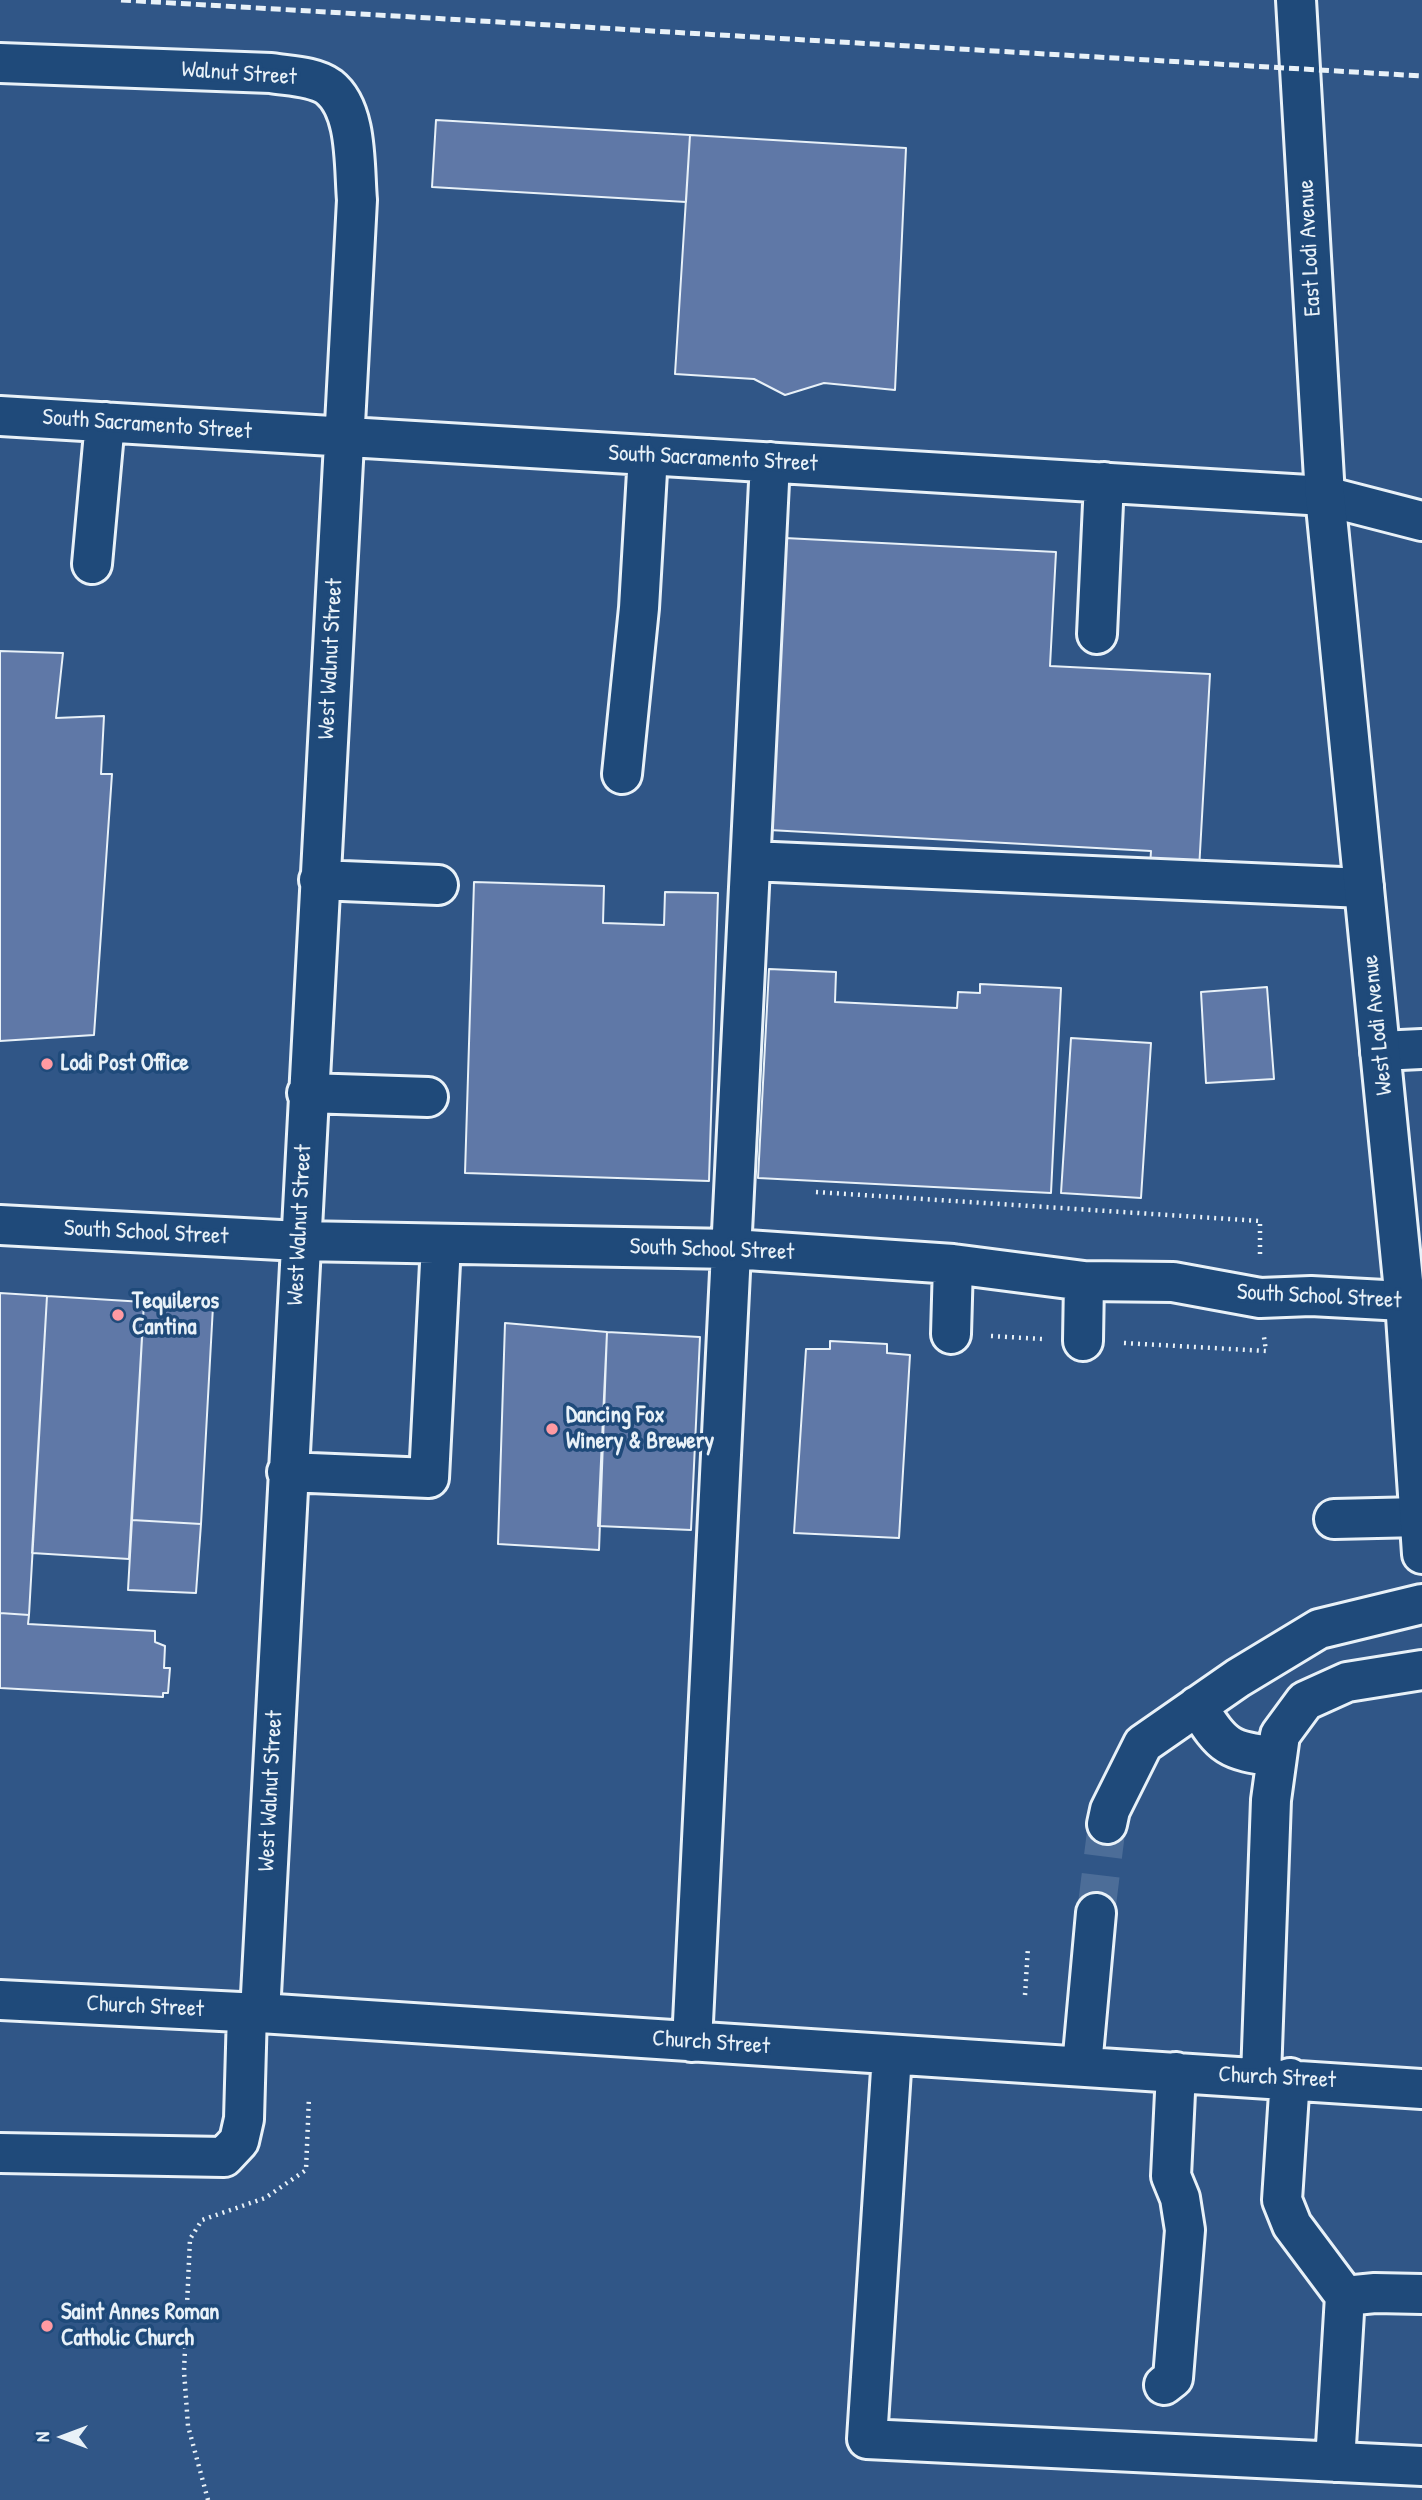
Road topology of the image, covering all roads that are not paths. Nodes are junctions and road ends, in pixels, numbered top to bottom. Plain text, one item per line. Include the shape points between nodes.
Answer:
1 (1296, 0) edge
2 (0, 62) edge
3 (0, 416) edge
4 (105, 422) junction
5 (342, 437) junction
6 (648, 455) junction
7 (770, 462) junction
8 (1104, 482) junction
9 (1325, 496) junction
10 (1422, 521) edge
11 (92, 564) dead end
12 (1097, 634) dead end
13 (622, 774) dead end
14 (751, 861) junction
15 (319, 880) junction
16 (438, 885) dead end
17 (1364, 888) junction
18 (1422, 1049) edge
19 (1380, 1051) junction
20 (307, 1093) junction
21 (428, 1097) dead end
22 (0, 1225) edge
23 (299, 1241) junction
24 (441, 1244) junction
25 (732, 1249) junction
26 (953, 1264) junction
27 (1084, 1281) junction
28 (1414, 1302) edge
29 (951, 1334) road end
30 (1083, 1341) road end
31 (287, 1472) junction
32 (1334, 1519) dead end
33 (1421, 1536) edge
34 (1422, 1604) edge
35 (1422, 1670) edge
36 (1197, 1706) junction
37 (1276, 1757) junction
38 (1107, 1824) tunnel mouth
39 (1096, 1913) tunnel mouth
40 (0, 2000) edge
41 (253, 2013) junction
42 (692, 2042) junction
43 (892, 2055) junction
44 (1082, 2066) junction
45 (1176, 2072) junction
46 (1276, 2077) junction
47 (1422, 2089) edge
48 (0, 2153) edge
49 (1422, 2294) edge
50 (1345, 2296) junction
51 (1164, 2385) dead end
52 (1335, 2462) junction
53 (1422, 2466) edge

1 - 9 street, East Lodi Avenue
2 - 5 street, Walnut Street via 271,73 308,78 329,87 350,119 358,200
3 - 4 street, South Sacramento Street
4 - 5 street, South Sacramento Street
4 - 11 street
5 - 6 street, South Sacramento Street
5 - 15 street, West Walnut Street
6 - 7 street, South Sacramento Street
6 - 13 street
7 - 8 street, South Sacramento Street
7 - 14 street
8 - 9 street, South Sacramento Street
8 - 12 street
9 - 10 street, South Sacramento Street
9 - 17 street, West Lodi Avenue
14 - 17 street
14 - 25 street
15 - 16 street
15 - 20 street, West Walnut Street
17 - 19 street, West Lodi Avenue
18 - 19 street
19 - 28 street, West Lodi Avenue
20 - 21 street
20 - 23 street, West Walnut Street
22 - 23 street, South School Street
23 - 24 street, South School Street
23 - 31 street, West Walnut Street
24 - 25 street, South School Street
24 - 31 street via 429,1478
25 - 26 street, South School Street
25 - 42 street
26 - 27 street, South School Street
26 - 29 street
27 - 28 street, South School Street via 1173,1282 1260,1298
27 - 30 street
28 - 33 street, West Lodi Avenue
31 - 41 street, West Walnut Street
32 - 33 street
34 - 36 street via 1319,1629
35 - 37 street via 1347,1682 1305,1701 1280,1735
36 - 37 street via 1217,1736 1236,1751
36 - 38 street via 1143,1744
37 - 46 street via 1271,1800
39 - 44 street
40 - 41 street, Church Street
41 - 42 street, Church Street
41 - 48 street, West Walnut Street via 244,2119 239,2141 224,2157
42 - 43 street, Church Street
43 - 44 street, Church Street
43 - 52 street via 867,2439
44 - 45 street, Church Street
45 - 46 street, Church Street
45 - 51 street via 1171,2176 1185,2230 1173,2378
46 - 47 street, Church Street
46 - 50 street via 1282,2200 1292,2225
49 - 50 street
50 - 52 street
52 - 53 street

